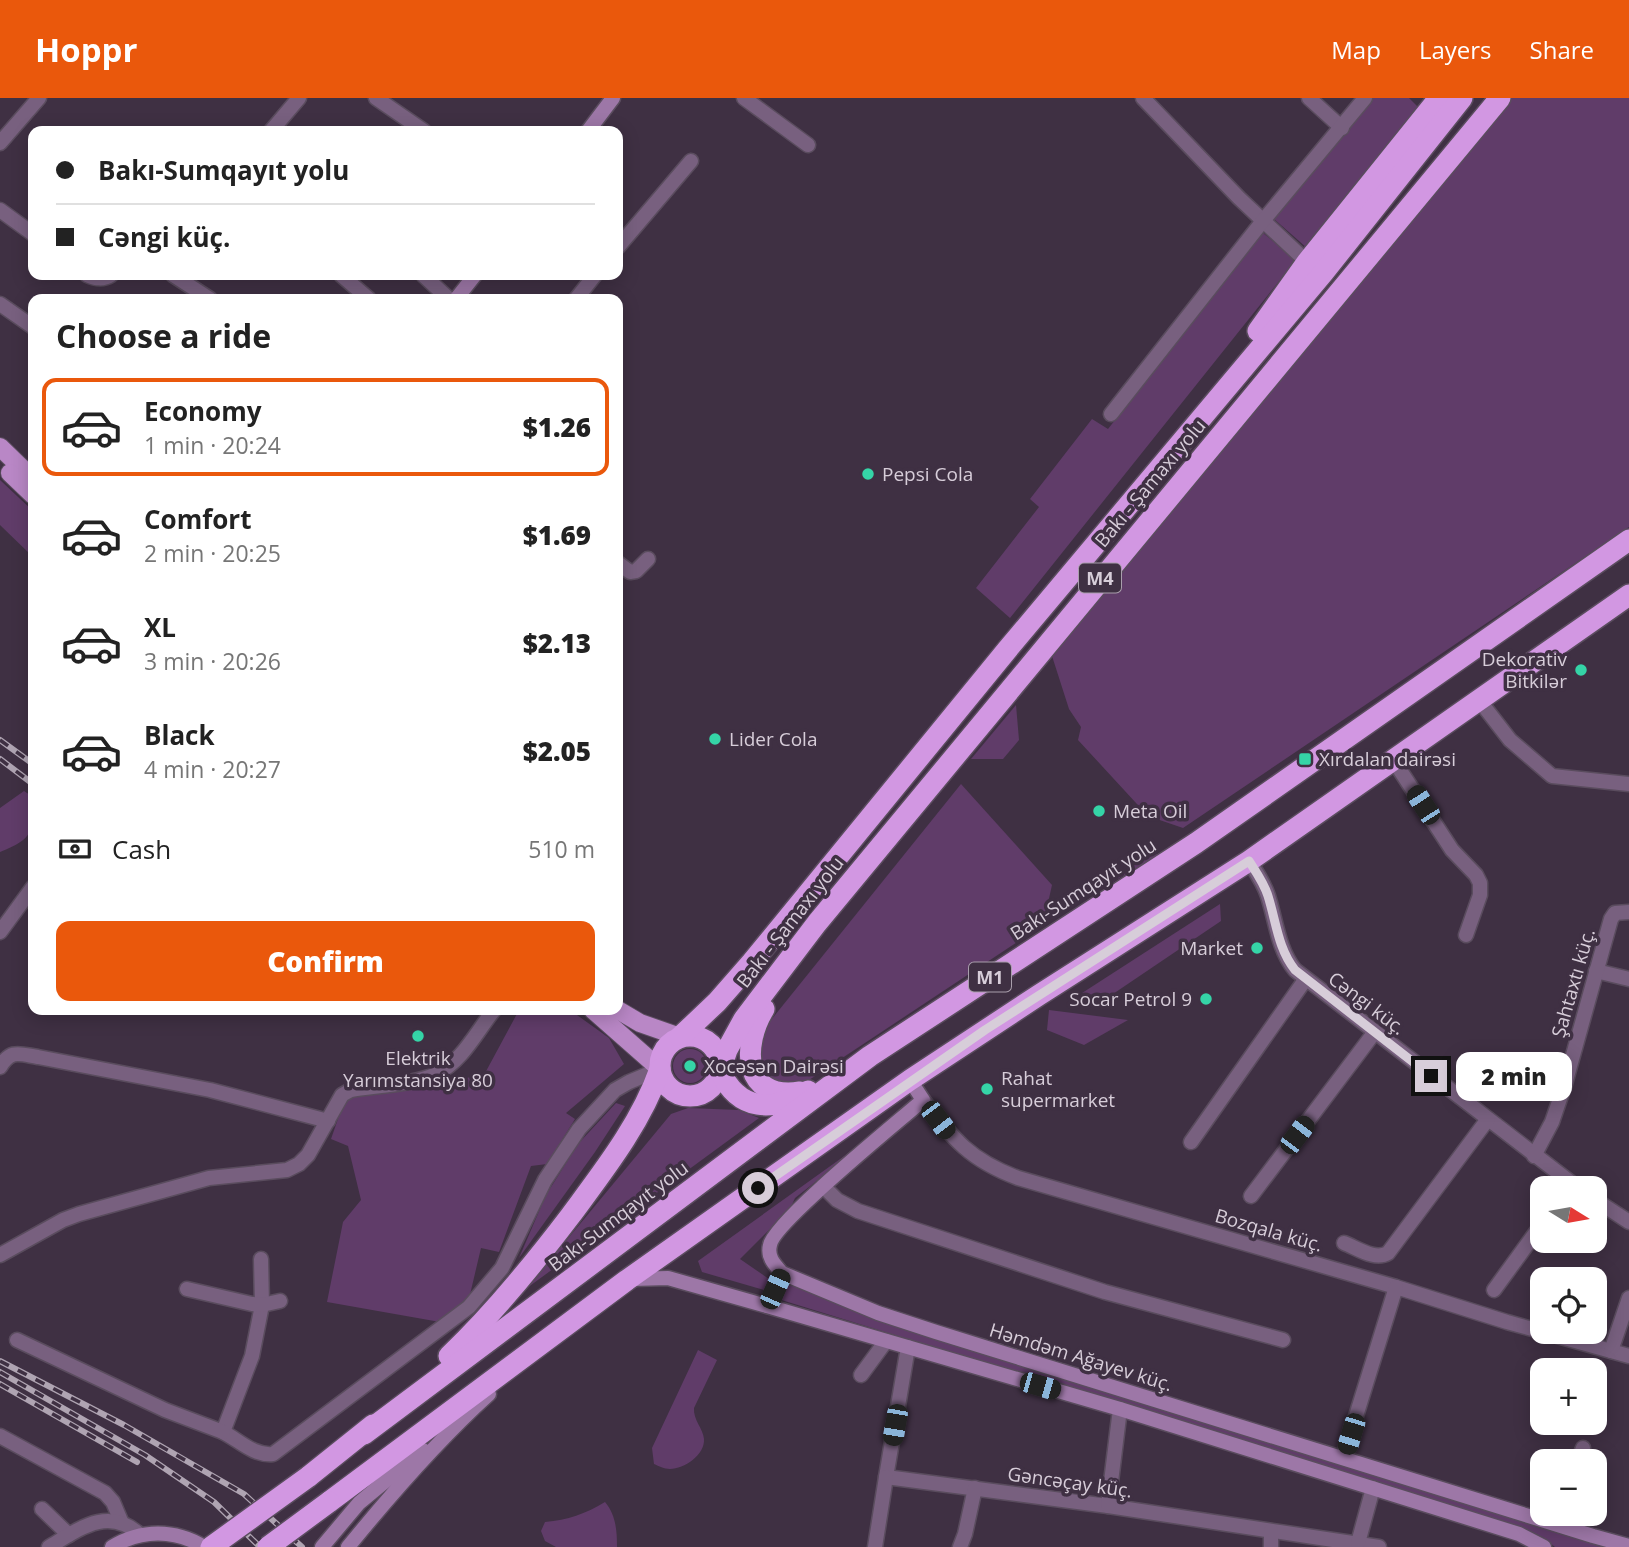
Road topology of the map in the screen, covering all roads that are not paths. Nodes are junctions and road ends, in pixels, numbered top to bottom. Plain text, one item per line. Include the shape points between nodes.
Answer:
1 (39, 98) edge
2 (299, 98) edge
3 (376, 98) edge
4 (744, 98) edge
5 (1143, 98) edge
6 (1309, 98) edge
7 (1365, 98) edge
8 (1462, 98) edge
9 (1478, 98) edge
10 (1500, 98) edge
11 (609, 99) edge
12 (1430, 101) edge
13 (275, 126) edge
14 (417, 126) edge
15 (590, 126) edge
16 (1342, 128) junction
17 (0, 143) edge
18 (808, 145) dead end
19 (691, 161) dead end
20 (0, 209) edge
21 (1262, 222) junction
22 (28, 230) edge
23 (623, 241) edge
24 (1315, 267) junction
25 (180, 280) edge
26 (347, 280) edge
27 (428, 280) edge
28 (471, 280) edge
29 (202, 294) edge
30 (363, 294) edge
31 (444, 294) edge
32 (460, 294) edge
33 (0, 304) edge
34 (28, 324) edge
35 (1111, 414) dead end
36 (0, 447) edge
37 (0, 464) edge
38 (28, 474) edge
39 (28, 490) edge
40 (1629, 540) edge
41 (648, 559) dead end
42 (623, 567) edge
43 (1628, 597) edge
44 (1479, 700) junction
45 (1394, 761) junction
46 (1629, 784) edge
47 (1249, 861) junction
48 (28, 894) edge
49 (1629, 912) edge
50 (817, 923) junction
51 (0, 932) edge
52 (1466, 935) dead end
53 (1596, 971) junction
54 (1629, 979) edge
55 (1305, 980) junction
56 (623, 1013) edge
57 (491, 1015) edge
58 (599, 1015) edge
59 (1374, 1033) junction
60 (680, 1037) junction
61 (870, 1056) junction
62 (0, 1067) edge
63 (660, 1069) junction
64 (720, 1072) junction
65 (910, 1080) junction
66 (809, 1091) junction
67 (923, 1100) junction
68 (1488, 1119) junction
69 (328, 1121) junction
70 (1191, 1142) dead end
71 (1534, 1156) junction
72 (1559, 1176) edge
73 (823, 1186) junction
74 (1251, 1196) dead end
75 (1607, 1208) edge
76 (1629, 1222) edge
77 (1530, 1240) edge
78 (1344, 1243) dead end
79 (0, 1255) edge
80 (261, 1259) dead end
81 (782, 1273) junction
82 (627, 1280) junction
83 (1396, 1287) junction
84 (187, 1289) dead end
85 (1494, 1290) dead end
86 (1629, 1298) edge
87 (280, 1301) dead end
88 (262, 1305) junction
89 (767, 1306) junction
90 (557, 1332) junction
91 (18, 1340) dead end
92 (886, 1340) junction
93 (1283, 1340) dead end
94 (908, 1347) junction
95 (1611, 1351) junction
96 (1629, 1356) edge
97 (861, 1375) dead end
98 (1120, 1409) junction
99 (463, 1418) junction
100 (223, 1433) junction
101 (364, 1434) junction
102 (0, 1437) edge
103 (1343, 1458) junction
104 (886, 1477) junction
105 (975, 1488) junction
106 (1373, 1488) junction
107 (1108, 1506) junction
108 (42, 1509) dead end
109 (1530, 1511) edge
110 (121, 1521) junction
111 (1578, 1526) edge
112 (1271, 1531) junction
113 (139, 1534) junction
114 (69, 1535) junction
115 (1358, 1543) junction
116 (1535, 1544) edge
117 (1629, 1546) edge
118 (49, 1547) edge
119 (112, 1547) edge
120 (204, 1547) edge
121 (211, 1547) edge
122 (268, 1547) edge
123 (322, 1547) edge
124 (348, 1547) edge
125 (875, 1547) edge
126 (960, 1547) edge
127 (1271, 1547) edge
128 (1379, 1547) edge

1 - 17 street
2 - 13 street
3 - 14 street
4 - 18 street
5 - 21 street
6 - 16 street
7 - 16 street
8 - 24 highway, Bakı - Şamaxı yolu / M4
9 - 24 highway via 1380,214
10 - 50 highway, Bakı - Şamaxı yolu / M4
11 - 15 street
12 - 24 highway, Bakı - Şamaxı yolu / M4
16 - 21 street
19 - 23 street
20 - 22 street
21 - 24 street
21 - 35 street
24 - 60 highway, Bakı - Şamaxı yolu / M4 via 1156,472 752,962
25 - 29 street
26 - 30 street
27 - 31 street
28 - 32 street
33 - 34 street
36 - 38 main road
37 - 39 main road
40 - 61 highway, Bakı-Sumqayıt yolu / M1 via 1196,843
41 - 42 street via 636,571
43 - 44 highway, M1
44 - 45 highway, M1
44 - 46 street via 1510,740 1552,776
45 - 47 highway, M1
45 - 52 street via 1452,850 1480,883
47 - 55 street, Cəngi küç. via 1267,893 1288,962
47 - 65 highway, M1
48 - 51 street
49 - 53 street, Şahtaxtı küç. via 1615,913 1611,919
50 - 64 highway, Bakı - Şamaxı yolu / M4 via 744,1019
50 - 66 highway via 757,1021 749,1052 753,1071 766,1087 792,1093
53 - 54 street
53 - 71 street, Şahtaxtı küç. via 1565,1084
55 - 59 street, Cəngi küç.
55 - 70 street
56 - 60 main road
57 - 69 street via 443,1071 351,1090 342,1095
58 - 63 main road
59 - 68 street, Cəngi küç.
59 - 74 street
60 - 63 highway via 666,1047
60 - 64 highway via 696,1036 710,1043 719,1056
61 - 66 highway
61 - 101 highway, Bakı-Sumqayıt yolu / M1
62 - 69 street via 11,1054 38,1057 210,1090
63 - 64 highway via 669,1088 689,1096 709,1089
63 - 100 street via 622,1086 591,1113 545,1180 502,1268 463,1313 273,1454 257,1454
63 - 101 highway via 613,1157 536,1260 468,1338
64 - 66 highway via 734,1093 754,1104 786,1103
65 - 67 street
65 - 82 highway, M1
67 - 73 street
67 - 83 street, Bozqala küç. via 953,1139 993,1169
68 - 71 street, Cəngi küç.
68 - 78 street via 1388,1253 1376,1256
69 - 79 street via 308,1155 287,1170 209,1178 79,1214
71 - 72 street, Cəngi küç.
73 - 81 street via 773,1236 769,1254
73 - 93 street via 858,1211 1105,1292
75 - 76 street
77 - 85 street
80 - 88 street
81 - 89 street
81 - 103 street, Həmdəm Ağayev küç. via 878,1313
82 - 89 street via 668,1278
82 - 90 highway, M1
83 - 95 street, Bozqala küç.
83 - 103 street
84 - 88 street
86 - 95 street
87 - 88 street
88 - 100 street via 248,1368
89 - 92 street
90 - 99 street
90 - 122 highway, bridge
91 - 100 street
92 - 94 street
92 - 97 street
94 - 98 street
94 - 104 street
95 - 96 street, Bozqala küç.
98 - 106 street
98 - 107 street
99 - 123 street via 380,1485
99 - 124 street
101 - 121 highway, bridge
102 - 110 street via 105,1493
103 - 109 street, Həmdəm Ağayev küç.
104 - 105 street, Gəncəçay küç.
104 - 125 street
105 - 107 street, Gəncəçay küç.
105 - 126 street
106 - 115 street
106 - 116 street
107 - 112 street, Gəncəçay küç.
108 - 114 street
110 - 113 street
110 - 114 street via 95,1522
111 - 117 street, Həmdəm Ağayev küç.
112 - 115 street, Gəncəçay küç.
112 - 127 street
113 - 119 street
113 - 120 street via 174,1535
114 - 118 street
115 - 128 street, Gəncəçay küç.

